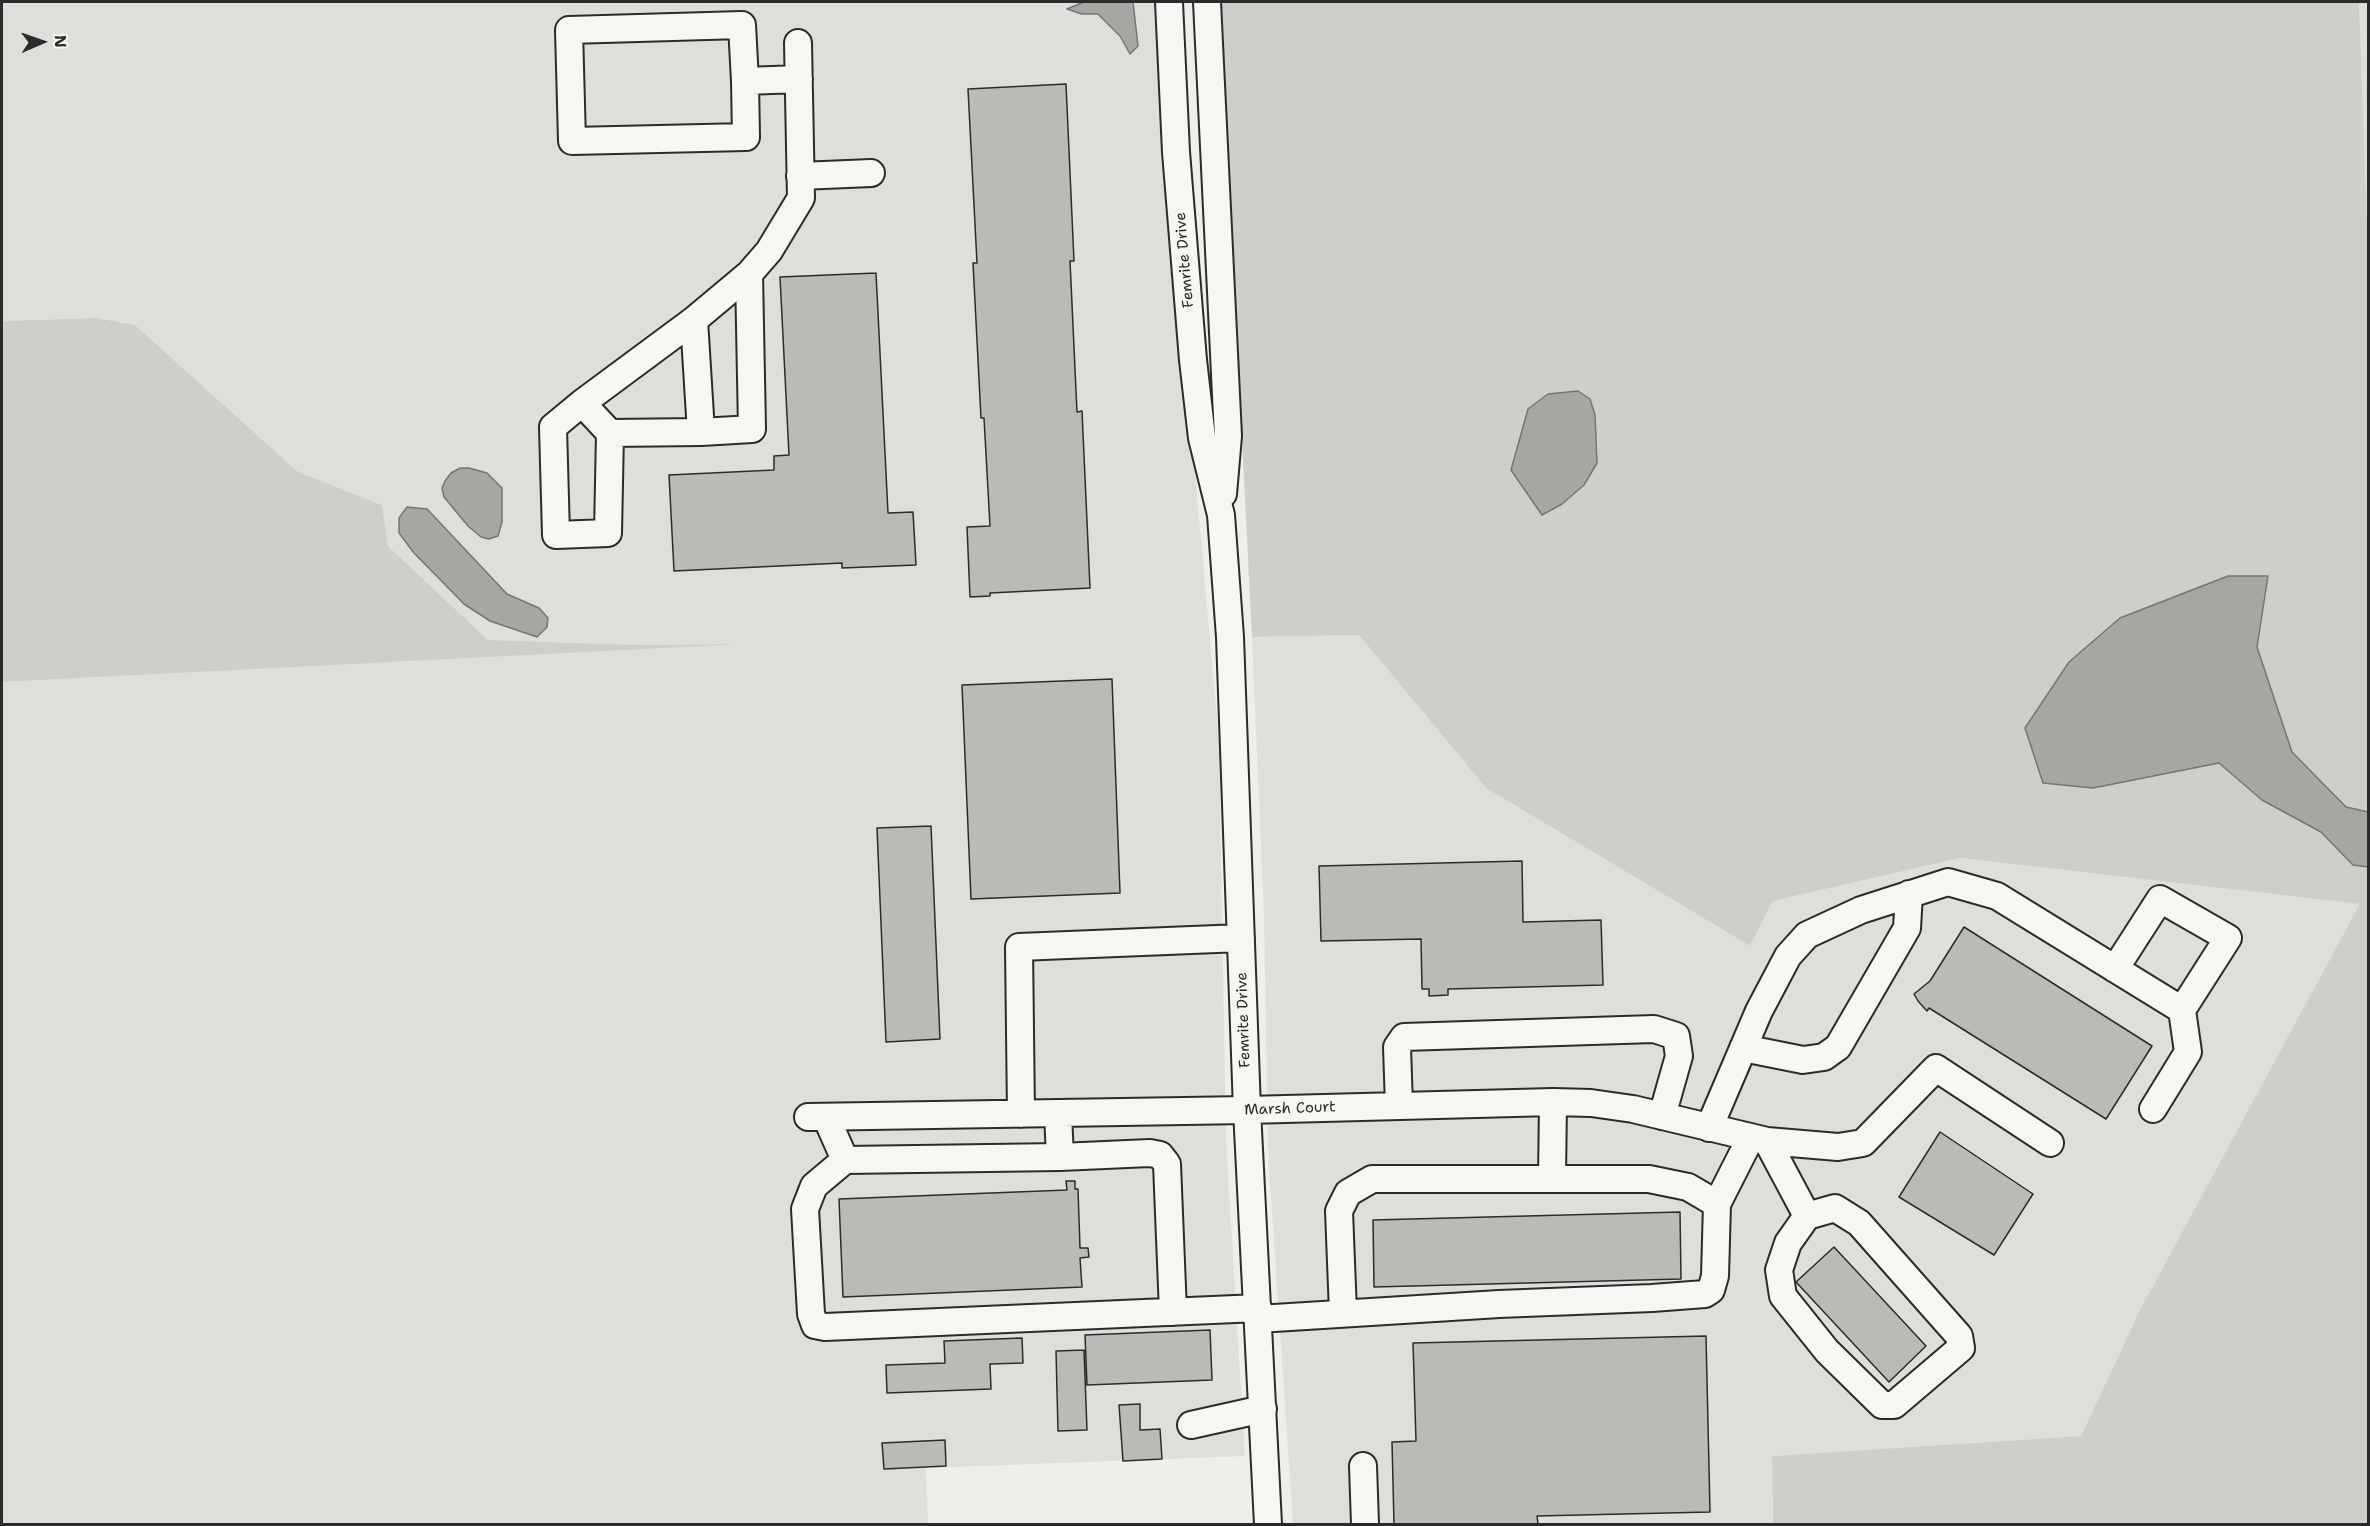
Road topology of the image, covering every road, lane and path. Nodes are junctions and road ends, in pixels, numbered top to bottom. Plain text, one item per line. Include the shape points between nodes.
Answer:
1 (1169, 2) edge
2 (1207, 2) edge
3 (798, 43) dead end
4 (799, 79) junction
5 (745, 81) junction
6 (871, 173) dead end
7 (800, 176) junction
8 (749, 274) junction
9 (694, 320) junction
10 (582, 403) junction
11 (701, 432) junction
12 (610, 433) junction
13 (1221, 515) junction
14 (1909, 894) junction
15 (1241, 938) junction
16 (2115, 969) junction
17 (2182, 1010) junction
18 (1743, 1048) junction
19 (1553, 1102) junction
20 (1399, 1106) junction
21 (2153, 1109) dead end
22 (1247, 1110) junction
23 (1021, 1114) junction
24 (1058, 1114) junction
25 (1662, 1116) junction
26 (1709, 1128) junction
27 (1759, 1139) junction
28 (2050, 1143) dead end
29 (1060, 1157) junction
30 (845, 1160) junction
31 (1552, 1179) junction
32 (1717, 1204) junction
33 (1807, 1216) junction
34 (1173, 1312) junction
35 (1343, 1313) junction
36 (1258, 1314) junction
37 (1263, 1409) junction
38 (1191, 1425) dead end
39 (1363, 1466) dead end
40 (1268, 1524) edge
41 (1365, 1524) edge

1 - 13 street, Femrite Drive via 1176,152 1193,360 1202,438
2 - 13 street, Femrite Drive via 1228,436
3 - 4 street
4 - 5 street
4 - 7 street
5 - 5 street via 746,136 572,141 569,30 742,25
6 - 7 street
7 - 8 street via 801,198 769,251
8 - 9 street
8 - 11 street via 752,429
9 - 10 street
9 - 11 street
10 - 12 street
10 - 12 street via 553,427 556,536 608,532
11 - 12 street
13 - 15 street, Femrite Drive via 1230,637
14 - 16 street via 1948,882 1997,896
14 - 18 street via 1861,910 1808,935 1788,956
14 - 18 street via 1907,928 1838,1047 1824,1057 1803,1060
15 - 22 street, Femrite Drive
15 - 23 street via 1019,947
16 - 17 street
16 - 17 street via 2160,899 2228,938
17 - 21 street via 2188,1052
18 - 26 street
19 - 20 street, Marsh Court
19 - 25 street, Marsh Court via 1591,1103
19 - 31 street
20 - 22 street, Marsh Court
20 - 25 street via 1397,1047 1404,1037 1654,1029 1676,1036 1679,1056
22 - 24 street, Marsh Court
22 - 36 street, Femrite Drive
23 - 24 street, Marsh Court
23 - 30 street, Marsh Court via 817,1117
24 - 29 street
25 - 26 street, Marsh Court
26 - 27 street, Marsh Court
27 - 28 street, Marsh Court via 1838,1147 1863,1143 1936,1068
27 - 32 street
27 - 33 street
29 - 30 street
29 - 34 street via 1150,1154 1160,1155 1167,1164
30 - 34 street via 814,1186 805,1209 811,1314 815,1325
31 - 32 street via 1649,1179 1688,1186
31 - 35 street via 1372,1179 1348,1192 1339,1211
32 - 35 street via 1715,1276 1712,1290 1705,1294
33 - 33 street via 1788,1243 1779,1270 1783,1296 1827,1351 1882,1405 1894,1405 1961,1348 1959,1336 1859,1223 1835,1208
34 - 36 street
35 - 36 street
36 - 37 street, Femrite Drive
37 - 38 street
37 - 40 street, Femrite Drive
39 - 41 street

